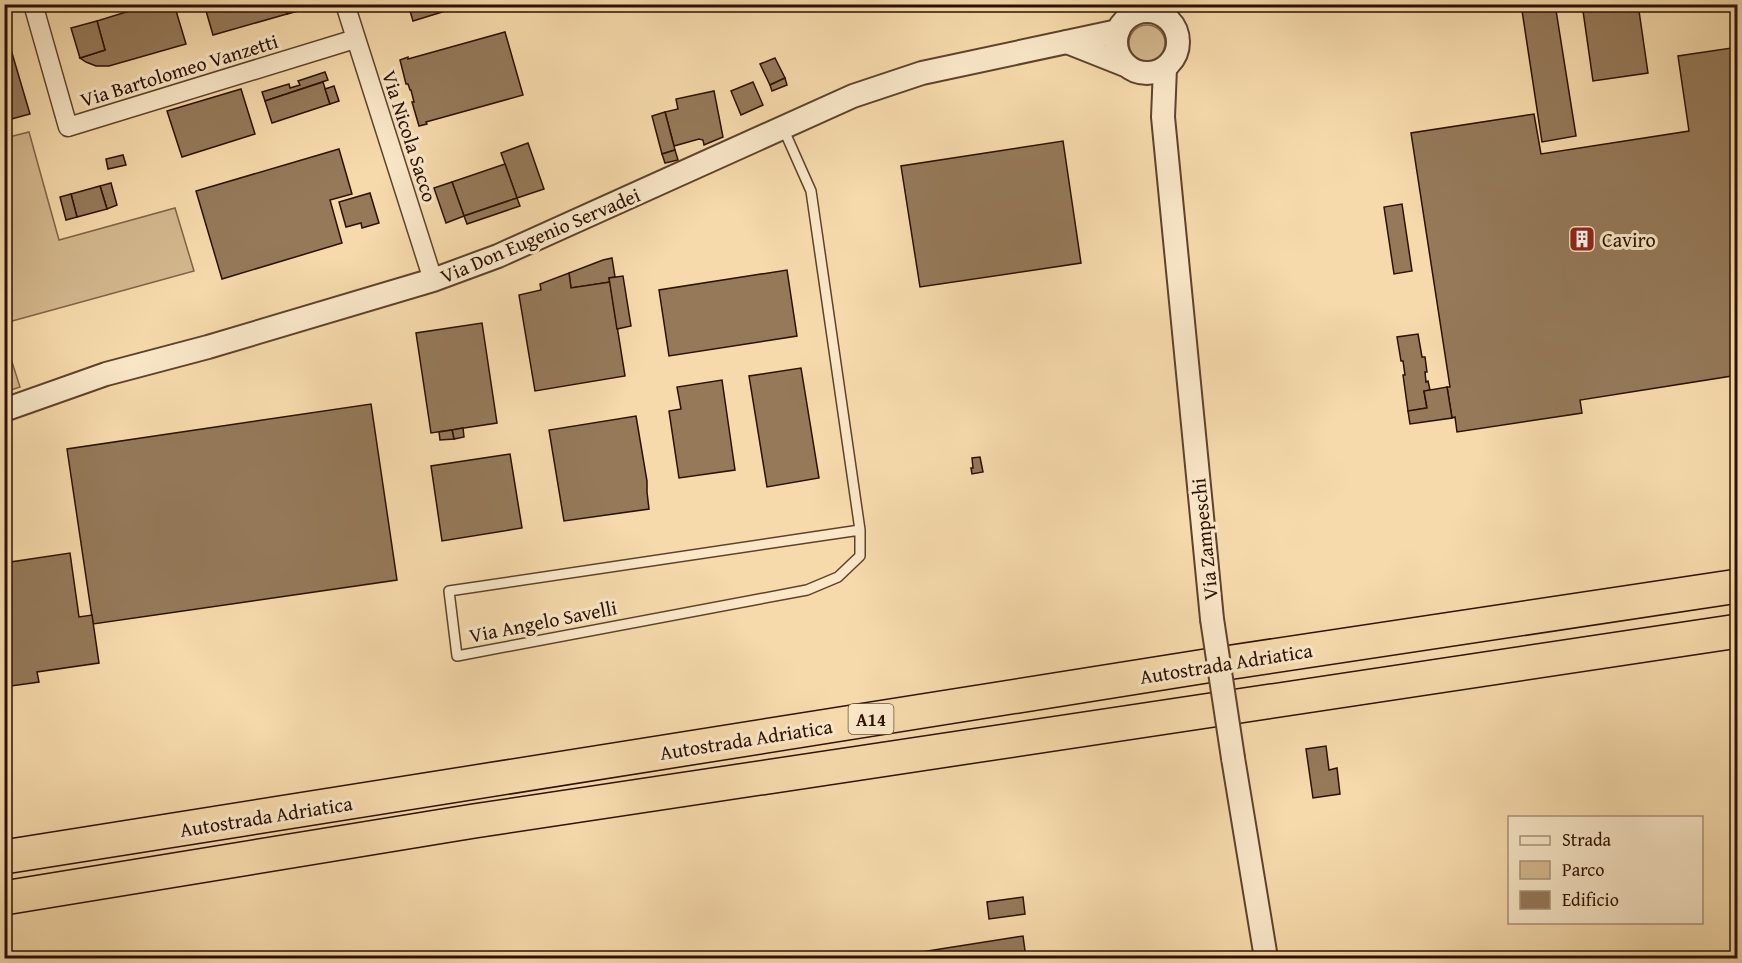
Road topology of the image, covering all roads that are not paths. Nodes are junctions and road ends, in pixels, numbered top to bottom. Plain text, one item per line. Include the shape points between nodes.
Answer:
1 (33, 4) edge
2 (345, 4) edge
3 (1140, 13) edge
4 (355, 39) junction
5 (1067, 42) junction
6 (1129, 68) junction
7 (1165, 68) junction
8 (1163, 117) junction
9 (783, 128) junction
10 (433, 280) junction
11 (4, 410) edge
12 (860, 530) junction
13 (1737, 586) edge
14 (1737, 631) edge
15 (4, 857) edge
16 (4, 898) edge
17 (1266, 958) edge

1 - 4 street, Via Bartolomeo Vanzetti via 68,127
2 - 4 street, Via Nicola Sacco
3 - 5 street, Via Don Eugenio Servadei
3 - 6 street via 1116,40 1116,49
3 - 7 street via 1166,17 1173,24 1179,42
4 - 10 street, Via Nicola Sacco
5 - 6 street
5 - 9 street, Via Don Eugenio Servadei via 922,73 853,96
6 - 7 street via 1150,74
6 - 8 street, Via Zampeschi
7 - 8 street, Via Zampeschi
8 - 17 street, Via Zampeschi, bridge via 1212,619
9 - 10 street, Via Don Eugenio Servadei via 498,256
9 - 12 lane, Via Angelo Savelli via 811,190
10 - 11 street, Via Don Eugenio Servadei via 106,374
12 - 12 lane, Via Angelo Savelli via 449,591 457,656 807,590 838,577 860,556
13 - 15 highway, Autostrada Adriatica / A14
14 - 16 highway, Autostrada Adriatica / A14 via 474,821

